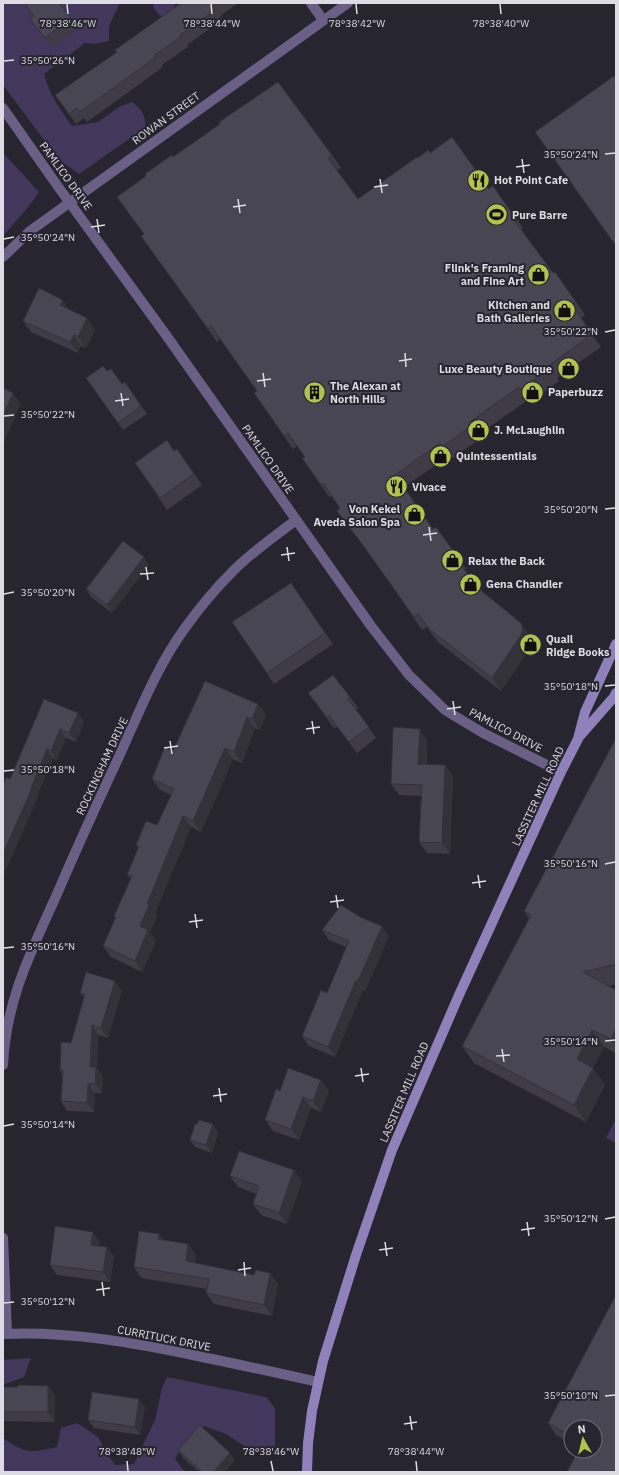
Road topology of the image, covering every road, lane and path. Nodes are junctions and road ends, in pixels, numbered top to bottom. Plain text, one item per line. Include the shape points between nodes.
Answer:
1 (311, 3) edge
2 (348, 3) edge
3 (324, 20) junction
4 (3, 108) edge
5 (70, 202) junction
6 (3, 257) edge
7 (296, 520) junction
8 (616, 644) edge
9 (616, 693) edge
10 (578, 739) junction
11 (561, 772) junction
12 (3, 1065) edge
13 (3, 1238) edge
14 (5, 1334) edge
15 (318, 1382) junction
16 (307, 1472) edge

1 - 3 street
2 - 3 street, ROWAN STREET
3 - 5 street, ROWAN STREET
4 - 5 street, PAMLICO DRIVE
5 - 6 street, ROWAN STREET via 30,231
5 - 7 street, PAMLICO DRIVE
7 - 11 street, PAMLICO DRIVE via 371,626 409,674 445,710 483,733
7 - 12 street, ROCKINGHAM DRIVE via 235,569 199,608 165,659 149,689 22,972 8,1021
8 - 10 main road, LASSITER MILL ROAD via 585,712
9 - 10 main road, LASSITER MILL ROAD
10 - 11 main road, LASSITER MILL ROAD
11 - 15 main road, LASSITER MILL ROAD via 459,995 392,1150 356,1255
13 - 14 street
14 - 15 street, CURRITUCK DRIVE via 98,1338
15 - 16 main road, LASSITER MILL ROAD via 312,1411

